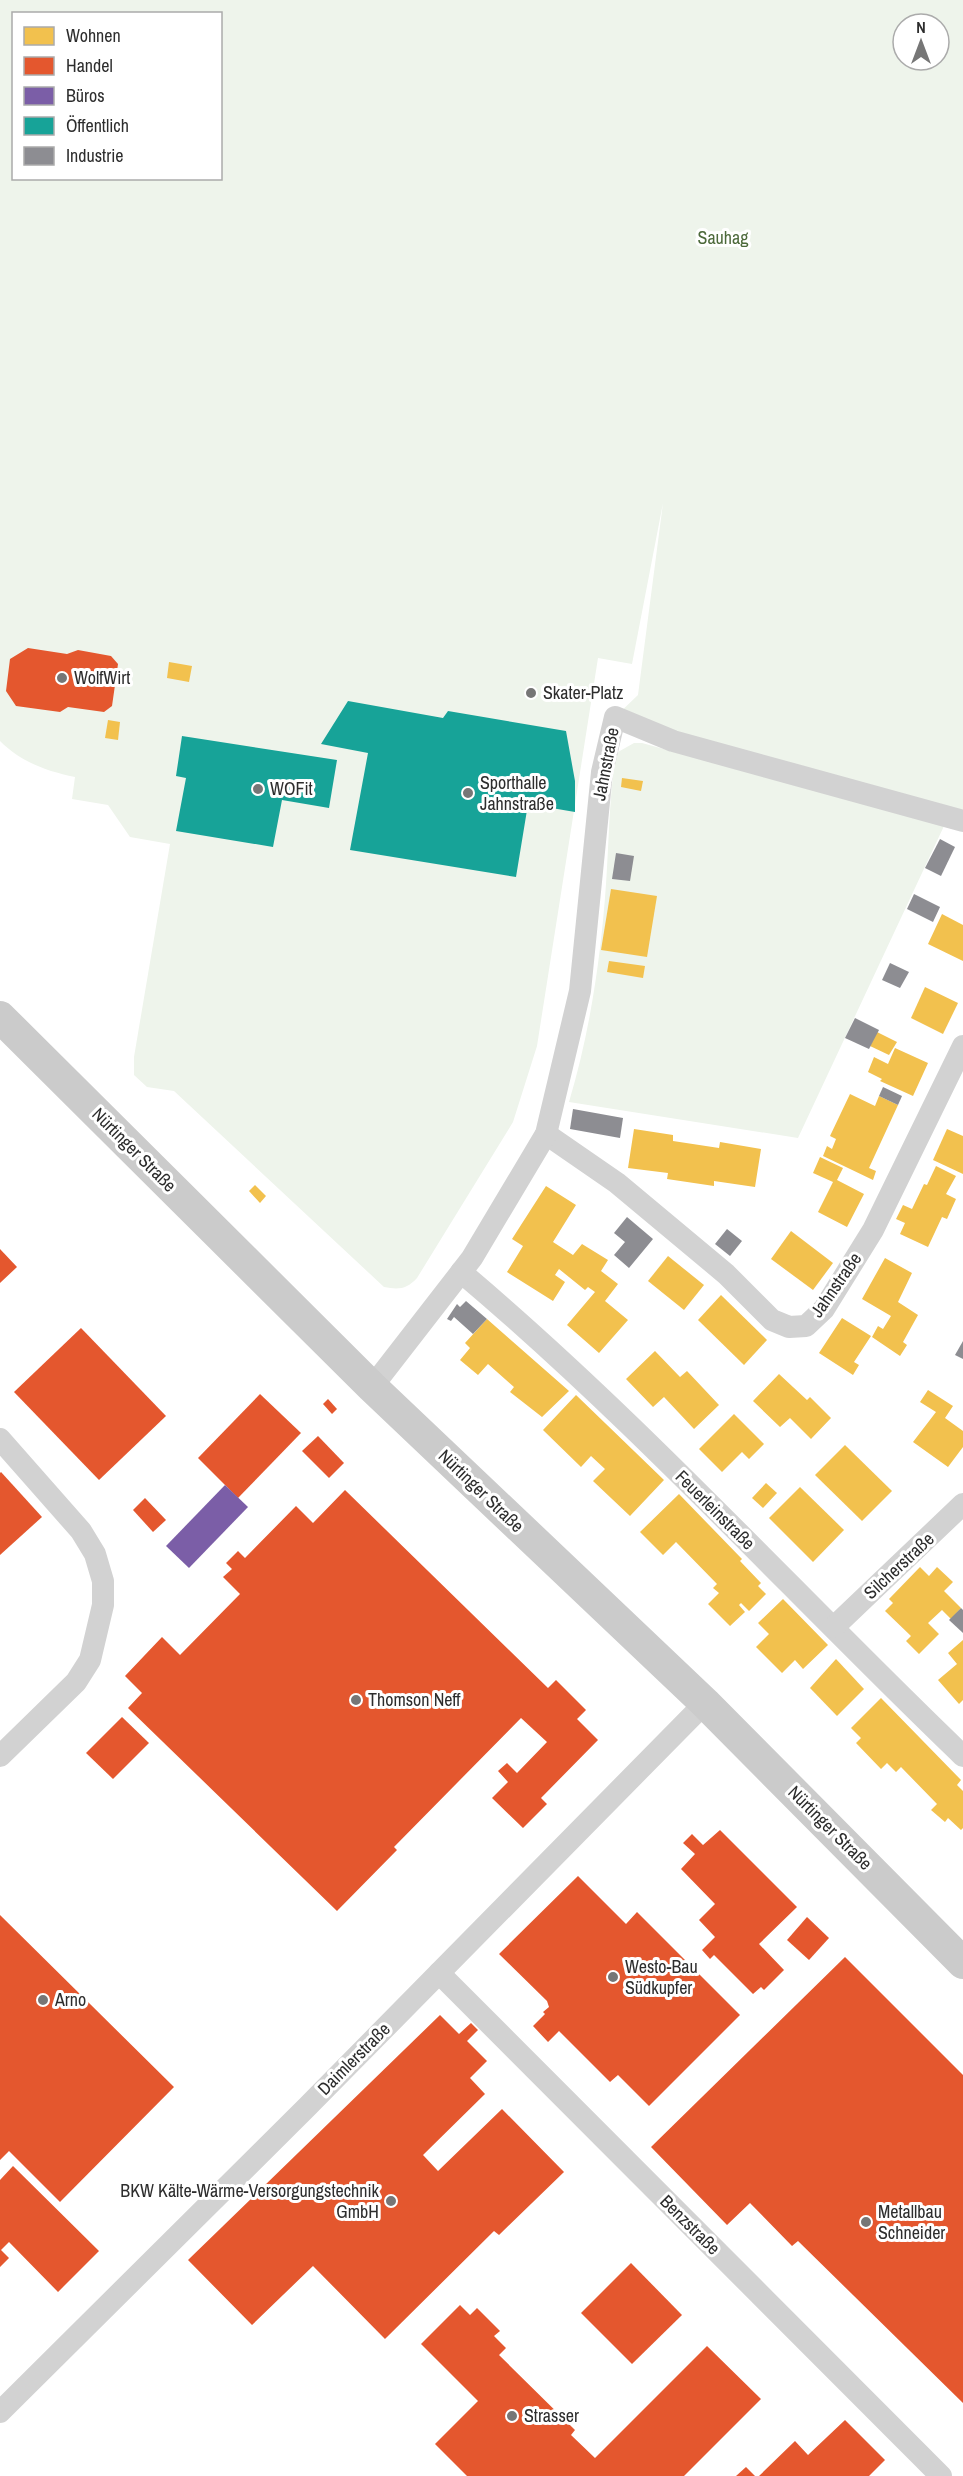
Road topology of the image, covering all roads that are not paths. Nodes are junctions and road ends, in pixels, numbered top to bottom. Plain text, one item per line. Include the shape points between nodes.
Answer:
1 (963, 821) edge
2 (0, 1017) edge
3 (963, 1046) edge
4 (546, 1134) junction
5 (461, 1272) junction
6 (372, 1387) junction
7 (0, 1439) edge
8 (963, 1504) edge
9 (834, 1627) junction
10 (705, 1703) junction
11 (0, 1756) edge
12 (963, 1756) edge
13 (963, 1963) edge
14 (439, 1973) junction
15 (0, 2412) edge
16 (941, 2476) edge

1 - 4 street, Jahnstraße via 673,741 615,717 602,772 580,991
2 - 6 main road, Nürtinger Straße
3 - 4 street, Jahnstraße via 873,1230 824,1309 806,1326 789,1327 772,1320 726,1274 617,1183
4 - 5 street, Jahnstraße
5 - 6 street, Jahnstraße
5 - 9 street, Feuerleinstraße via 620,1416
6 - 10 main road, Nürtinger Straße
7 - 11 street via 81,1531 95,1554 103,1581 103,1605 90,1660 76,1682
8 - 9 street, Silcherstraße
9 - 12 street, Feuerleinstraße
10 - 13 main road, Nürtinger Straße
10 - 14 street, Daimlerstraße
14 - 15 street, Daimlerstraße
14 - 16 street, Benzstraße

